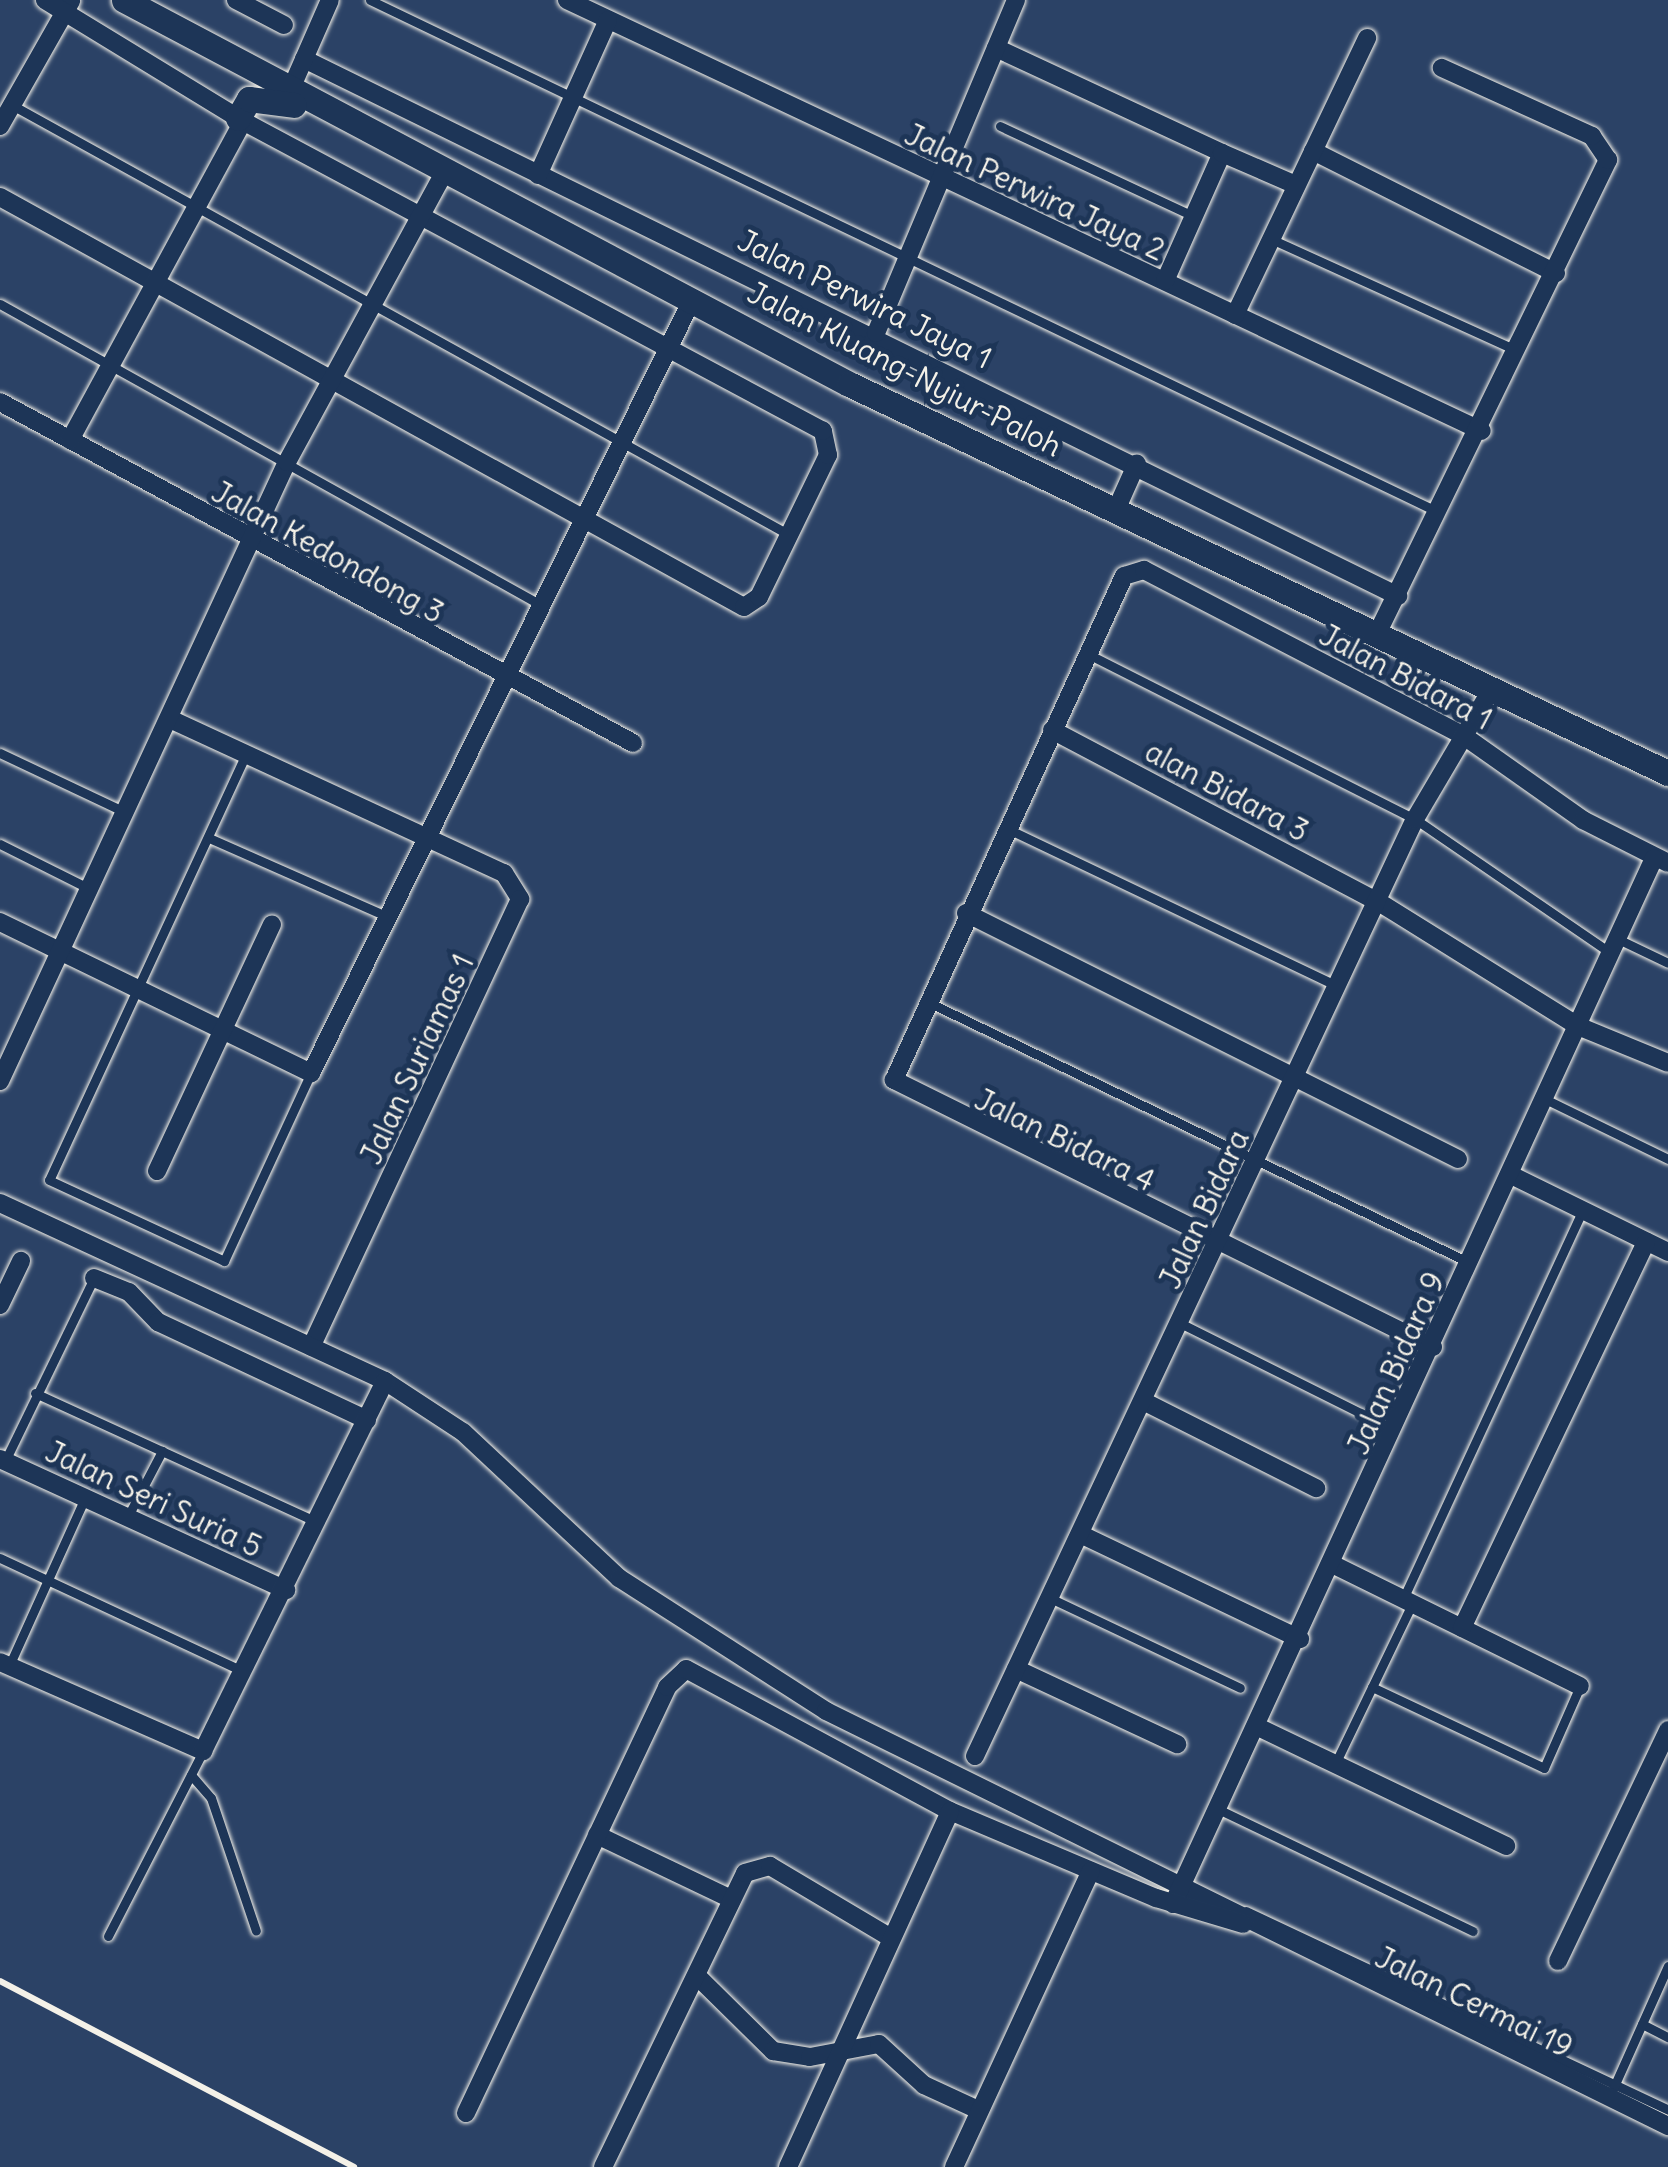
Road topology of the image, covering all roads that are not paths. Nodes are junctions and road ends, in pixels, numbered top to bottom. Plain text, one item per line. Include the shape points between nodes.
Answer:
1 (45, 0) edge
2 (124, 0) edge
3 (236, 0) edge
4 (330, 0) edge
5 (370, 0) edge
6 (567, 0) edge
7 (1016, 0) edge
8 (68, 5) edge
9 (608, 20) junction
10 (284, 25) dead end
11 (1367, 38) dead end
12 (996, 48) junction
13 (304, 59) junction
14 (1442, 68) dead end
15 (290, 91) junction
16 (573, 102) junction
17 (12, 105) junction
18 (333, 113) junction
19 (241, 119) junction
20 (0, 126) edge
21 (1000, 126) dead end
22 (1313, 150) junction
23 (1222, 153) junction
24 (446, 169) junction
25 (538, 175) junction
26 (941, 180) junction
27 (1296, 185) junction
28 (0, 197) edge
29 (197, 206) junction
30 (420, 216) junction
31 (1196, 217) junction
32 (1271, 238) junction
33 (907, 260) junction
34 (1556, 274) junction
35 (1165, 282) junction
36 (156, 283) junction
37 (692, 298) junction
38 (373, 300) junction
39 (0, 304) edge
40 (1235, 315) junction
41 (876, 333) junction
42 (668, 349) junction
43 (1520, 352) junction
44 (112, 364) junction
45 (328, 380) junction
46 (0, 402) edge
47 (1482, 431) junction
48 (70, 440) junction
49 (621, 443) junction
50 (287, 462) junction
51 (1137, 464) junction
52 (1116, 510) junction
53 (1442, 513) junction
54 (582, 522) junction
55 (792, 536) junction
56 (252, 542) junction
57 (1398, 596) junction
58 (542, 605) junction
59 (1376, 636) junction
60 (1088, 654) junction
61 (504, 681) junction
62 (1491, 690) junction
63 (170, 719) junction
64 (1052, 730) junction
65 (1464, 736) junction
66 (633, 744) dead end
67 (0, 754) edge
68 (246, 754) junction
69 (1668, 773) edge
70 (125, 812) junction
71 (1414, 819) junction
72 (1006, 828) junction
73 (428, 835) junction
74 (209, 838) junction
75 (0, 844) edge
76 (1661, 860) edge
77 (88, 888) junction
78 (1377, 901) junction
79 (966, 913) junction
80 (386, 916) junction
81 (0, 922) edge
82 (272, 924) dead end
83 (1614, 946) junction
84 (59, 952) junction
85 (1668, 963) edge
86 (1337, 987) junction
87 (136, 992) junction
88 (925, 1001) junction
89 (1578, 1026) junction
90 (221, 1032) junction
91 (1668, 1063) edge
92 (311, 1072) junction
93 (1296, 1075) junction
94 (0, 1081) edge
95 (1545, 1099) junction
96 (1458, 1159) dead end
97 (1668, 1159) edge
98 (1257, 1161) junction
99 (157, 1170) dead end
100 (1510, 1175) junction
101 (0, 1203) edge
102 (1582, 1212) junction
103 (1646, 1242) junction
104 (1217, 1244) junction
105 (1668, 1252) edge
106 (21, 1261) dead end
107 (1471, 1263) junction
108 (94, 1278) joint
109 (0, 1305) edge
110 (1180, 1324) junction
111 (311, 1347) junction
112 (1433, 1347) junction
113 (385, 1382) junction
114 (36, 1393) junction
115 (1144, 1400) junction
116 (367, 1420) junction
117 (1395, 1430) junction
118 (162, 1451) junction
119 (2, 1460) edge
120 (1316, 1488) dead end
121 (85, 1498) junction
122 (128, 1518) junction
123 (318, 1522) junction
124 (1080, 1534) junction
125 (0, 1558) edge
126 (1334, 1565) junction
127 (48, 1580) junction
128 (286, 1590) junction
129 (1050, 1598) junction
130 (1407, 1601) junction
131 (1462, 1628) junction
132 (1300, 1638) junction
133 (4, 1664) edge
134 (1016, 1670) junction
135 (246, 1673) junction
136 (1580, 1686) joint
137 (1372, 1687) junction
138 (1240, 1688) dead end
139 (1260, 1728) junction
140 (1668, 1730) edge
141 (1177, 1744) dead end
142 (203, 1751) junction
143 (975, 1756) dead end
144 (1336, 1764) junction
145 (191, 1775) junction
146 (950, 1811) junction
147 (1222, 1811) junction
148 (597, 1835) junction
149 (1506, 1846) dead end
150 (1092, 1871) junction
151 (727, 1896) junction
152 (1178, 1896) junction
153 (1260, 1920) junction
154 (256, 1930) dead end
155 (1473, 1930) dead end
156 (886, 1935) junction
157 (108, 1936) dead end
158 (1558, 1961) dead end
159 (1668, 1966) edge
160 (697, 1976) junction
161 (1642, 2024) junction
162 (1668, 2037) edge
163 (839, 2048) junction
164 (1611, 2092) junction
165 (978, 2110) junction
166 (1668, 2110) edge
167 (466, 2113) dead end
168 (1668, 2126) edge
169 (602, 2167) edge
170 (788, 2167) edge
171 (954, 2167) edge

1 - 8 street
2 - 15 street, Jalan Kluang-Nyiur-Paloh
3 - 10 street
4 - 13 street
5 - 16 lane
6 - 9 street, Jalan Perwira Jaya 2
7 - 12 street
8 - 17 street
8 - 19 street
9 - 16 street
9 - 26 street, Jalan Perwira Jaya 2
11 - 22 street
12 - 23 street
12 - 26 street
13 - 15 street
13 - 25 street, Jalan Perwira Jaya 1
14 - 34 street via 1592,136 1608,160
15 - 18 street, Jalan Kluang-Nyiur-Paloh
16 - 25 street
16 - 33 lane
17 - 20 street
17 - 29 lane
18 - 19 street via 263,96 248,100
18 - 24 street, Jalan Kluang-Nyiur-Paloh
19 - 29 street
19 - 30 street
21 - 31 lane
22 - 27 street
22 - 34 street
23 - 27 street
23 - 31 street
24 - 30 street
24 - 37 street, Jalan Kluang-Nyiur-Paloh
25 - 41 street, Jalan Perwira Jaya 1
26 - 33 street
26 - 35 street, Jalan Perwira Jaya 2
27 - 32 street
28 - 36 street
29 - 36 street
29 - 38 lane
30 - 38 street
30 - 42 street
31 - 35 street
32 - 40 street
32 - 43 lane
33 - 41 street
33 - 53 lane
34 - 43 street
35 - 40 street, Jalan Perwira Jaya 2
36 - 44 street
36 - 45 street
37 - 42 street
37 - 52 street, Jalan Kluang-Nyiur-Paloh
38 - 45 street
38 - 49 lane
39 - 44 lane
40 - 47 street, Jalan Perwira Jaya 2
41 - 51 street, Jalan Perwira Jaya 1
42 - 49 street
42 - 55 street via 828,438
43 - 47 street
44 - 48 street
44 - 50 lane
45 - 50 street
45 - 54 street
46 - 48 street, Jalan Kedondong 3
47 - 53 street
48 - 56 street, Jalan Kedondong 3
49 - 54 street
49 - 55 lane
50 - 56 street
50 - 58 lane
51 - 52 street
51 - 57 street, Jalan Perwira Jaya 1
52 - 59 street, Jalan Kluang-Nyiur-Paloh
53 - 57 street
54 - 55 street via 749,608
54 - 58 street
56 - 61 street, Jalan Kedondong 3
56 - 63 street
57 - 59 street
58 - 61 street
59 - 62 street, Jalan Kluang-Nyiur-Paloh
60 - 64 street
60 - 65 street, Jalan Bidara 1 via 1124,576 1144,570
60 - 71 lane
61 - 66 street, Jalan Kedondong 3
61 - 73 street
62 - 65 street, Jalan Bidara
62 - 69 street, Jalan Kluang-Nyiur-Paloh
63 - 68 street
63 - 70 street
64 - 72 street
64 - 78 street, alan Bidara 3
65 - 71 street, Jalan Bidara
65 - 76 street, Jalan Bidara 1
67 - 70 lane
68 - 73 street
68 - 74 lane
70 - 77 street
71 - 78 street, Jalan Bidara
71 - 83 lane
72 - 79 street
72 - 86 lane
73 - 80 street
73 - 111 street, Jalan Suriamas 1 via 504,873 520,900
74 - 80 lane
74 - 87 lane
75 - 77 lane
76 - 83 street, Jalan Bidara 9
77 - 84 street
78 - 86 street, Jalan Bidara
78 - 89 street, alan Bidara 3
79 - 88 street
79 - 93 street
80 - 92 street
81 - 84 street
82 - 90 street
83 - 85 lane
83 - 89 street, Jalan Bidara 9
84 - 87 street
84 - 94 street
86 - 93 street, Jalan Bidara
87 - 90 street
87 - 92 lane via 50,1180 216,1262 227,1257
88 - 98 lane
88 - 104 street, Jalan Bidara 4 via 894,1080
89 - 91 street, alan Bidara 3
89 - 95 street, Jalan Bidara 9
90 - 92 street
90 - 99 street
93 - 96 street
93 - 98 street, Jalan Bidara
95 - 97 lane
95 - 100 street, Jalan Bidara 9
98 - 104 street, Jalan Bidara
98 - 107 lane
100 - 102 street
100 - 107 street, Jalan Bidara 9
101 - 111 street
102 - 103 street
102 - 130 lane
103 - 105 street
103 - 131 street
104 - 110 street, Jalan Bidara
104 - 112 street, Jalan Bidara 4
106 - 109 street
107 - 112 street, Jalan Bidara 9
108 - 114 lane
108 - 116 street via 129,1292 158,1322
110 - 115 street, Jalan Bidara
110 - 117 lane
111 - 113 street
112 - 117 street, Jalan Bidara 9
113 - 116 street
113 - 152 street via 462,1432 619,1578 701,1636
114 - 118 lane
114 - 119 lane
115 - 120 street
115 - 124 street, Jalan Bidara
116 - 123 street
117 - 126 street, Jalan Bidara 9
118 - 122 lane
118 - 123 lane
119 - 121 street, Jalan Seri Suria 5
121 - 122 street, Jalan Seri Suria 5
121 - 127 lane
122 - 128 street, Jalan Seri Suria 5
123 - 128 street
124 - 129 street, Jalan Bidara
124 - 132 street
125 - 127 lane
126 - 130 street
126 - 132 street, Jalan Bidara 9
127 - 133 lane
127 - 135 lane
128 - 135 street
129 - 134 street, Jalan Bidara
129 - 138 lane
130 - 131 street
130 - 137 lane
131 - 136 street
132 - 139 street, Jalan Bidara 9
133 - 142 street
134 - 141 street
134 - 143 street, Jalan Bidara
135 - 142 street
136 - 137 lane via 1544,1768
137 - 144 lane
139 - 144 street
139 - 147 street, Jalan Bidara 9
140 - 158 street
142 - 145 lane
144 - 149 street
145 - 154 lane via 211,1798
145 - 157 lane
146 - 148 street via 686,1669 667,1687
146 - 150 street
146 - 156 street
147 - 152 street, Jalan Bidara 9
147 - 155 lane
148 - 151 street
148 - 167 street
150 - 152 street
150 - 165 street
151 - 156 street via 744,1873 770,1866
151 - 160 street
152 - 153 street
152 - 153 street
153 - 164 street, Jalan Cermai 19
156 - 163 street
159 - 161 lane
160 - 163 street via 772,2050 810,2057
160 - 169 street
161 - 162 lane
161 - 164 lane
163 - 165 street via 878,2044 924,2085
163 - 170 street
164 - 166 lane
164 - 168 street, Jalan Cermai 19
165 - 171 street

